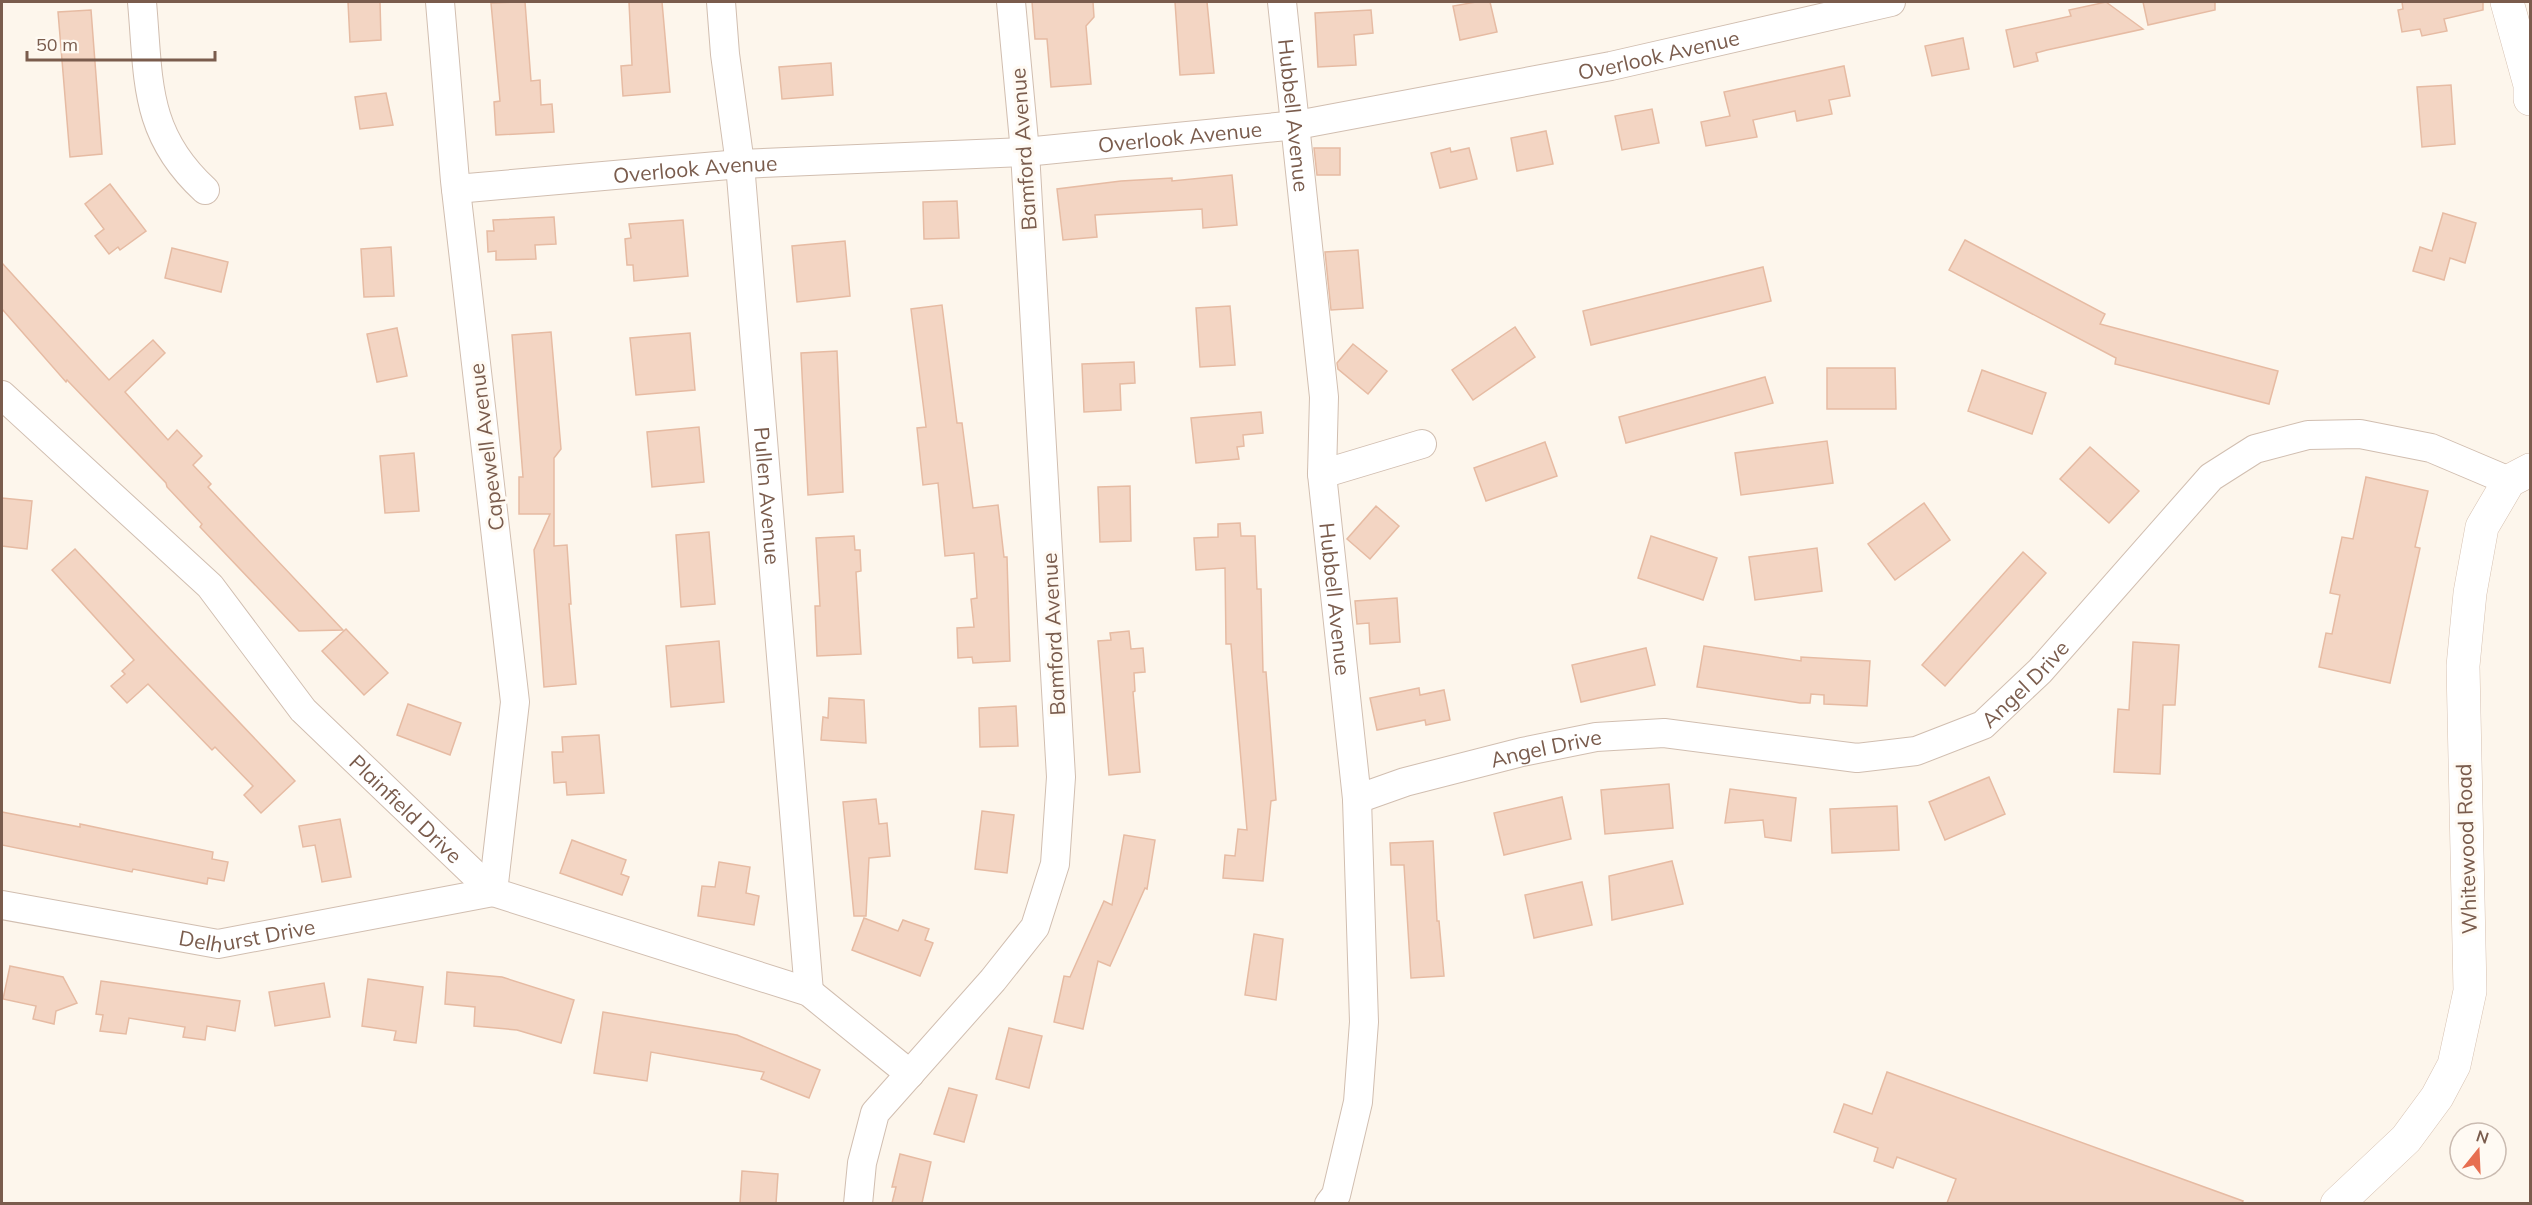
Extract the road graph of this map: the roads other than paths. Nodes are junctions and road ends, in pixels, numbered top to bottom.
1 (142, 2) edge
2 (441, 2) edge
3 (721, 2) edge
4 (1011, 2) edge
5 (1282, 2) edge
6 (1891, 2) edge
7 (2507, 2) edge
8 (2530, 90) edge
9 (1297, 125) junction
10 (1025, 152) junction
11 (740, 164) junction
12 (456, 189) junction
13 (205, 190) dead end
14 (5, 405) edge
15 (1422, 444) dead end
16 (1322, 474) junction
17 (2519, 475) edge
18 (1358, 799) junction
19 (493, 892) junction
20 (2, 905) edge
21 (809, 992) junction
22 (910, 1074) junction
23 (1332, 1199) edge
24 (858, 1203) edge
25 (2337, 1203) edge

1 - 13 street
2 - 12 street, Capewell Avenue
3 - 11 street, Pullen Avenue
4 - 10 street, Bamford Avenue
5 - 9 street, Hubbell Avenue
6 - 9 street, Overlook Avenue
7 - 8 street
9 - 10 street, Overlook Avenue
9 - 16 street, Hubbell Avenue
10 - 11 street, Overlook Avenue
10 - 22 street, Bamford Avenue
11 - 12 street, Overlook Avenue
11 - 21 street, Pullen Avenue
12 - 19 street, Capewell Avenue
14 - 19 street, Plainfield Drive
15 - 16 street
16 - 18 street, Hubbell Avenue
17 - 18 street, Angel Drive
17 - 25 street, Whitewood Road
18 - 23 street, Hubbell Avenue
19 - 20 street, Delhurst Drive
19 - 21 street, Plainfield Drive
21 - 22 street, Plainfield Drive
22 - 24 street, Bamford Avenue

